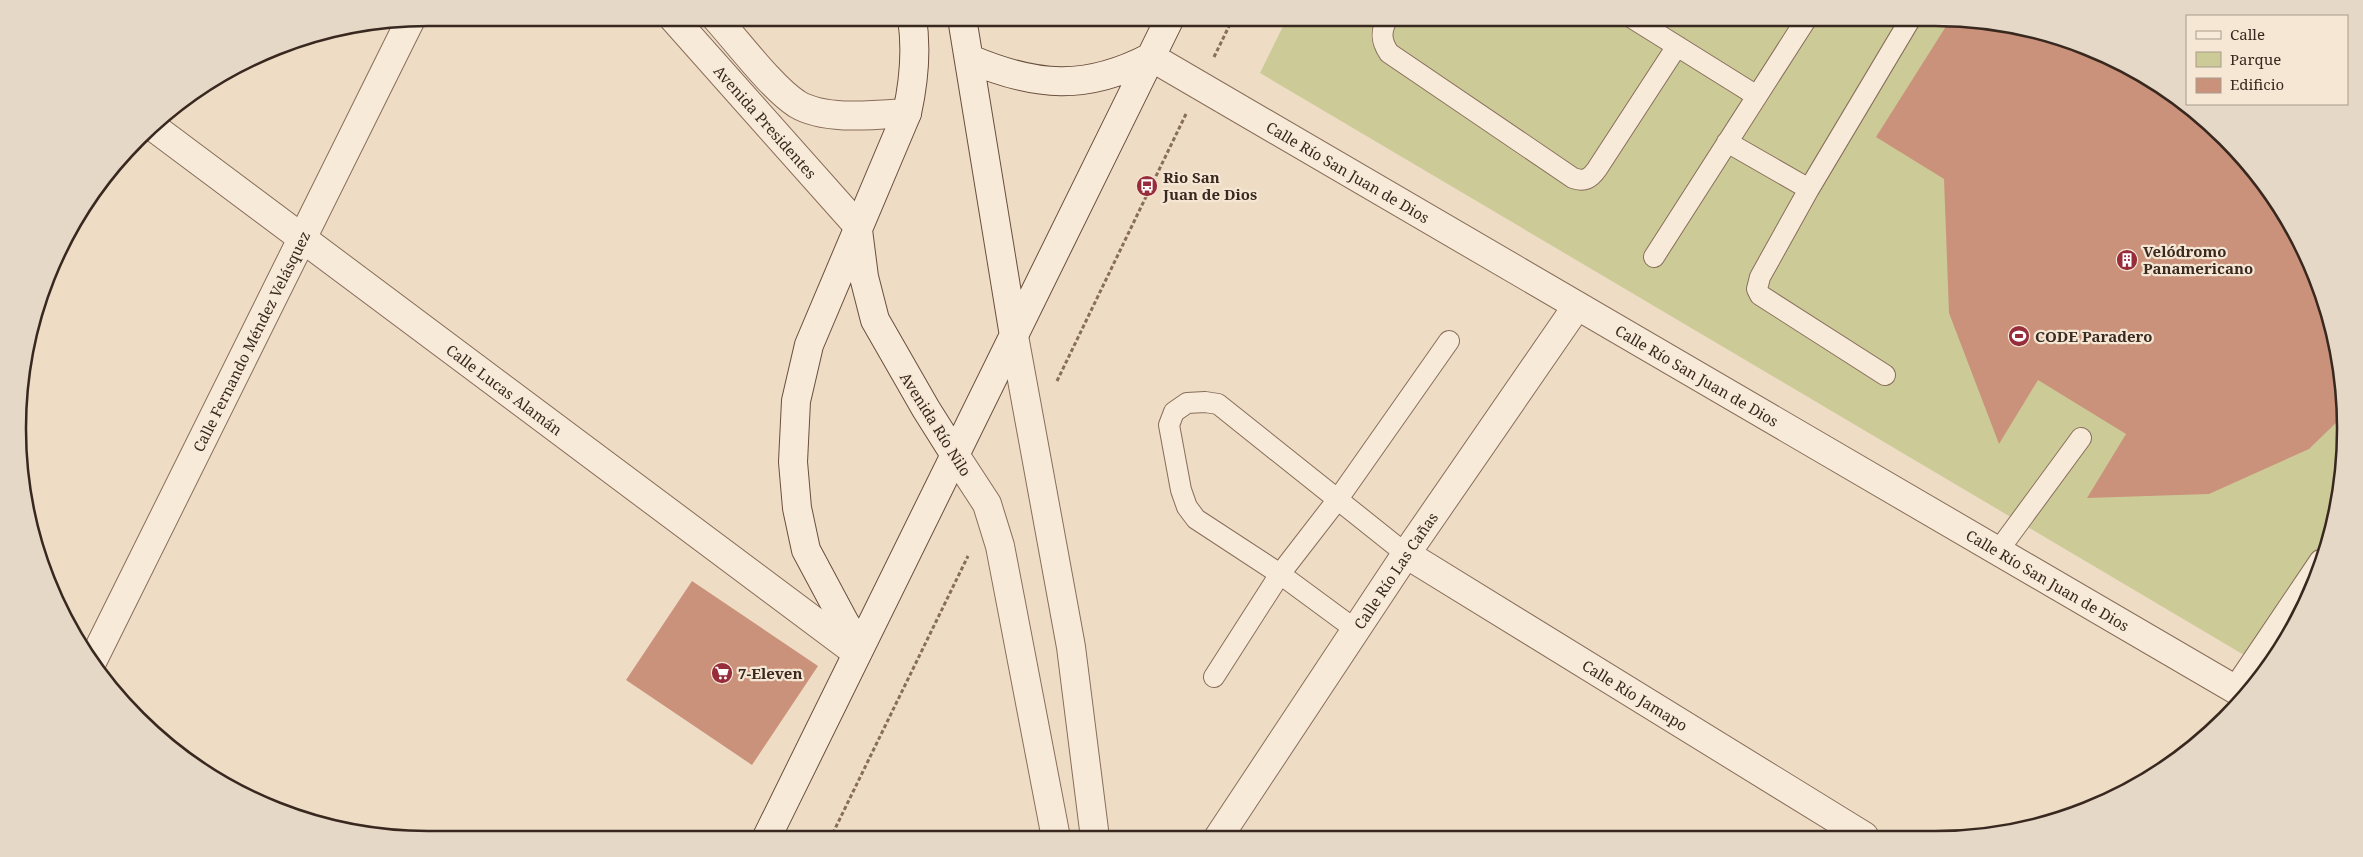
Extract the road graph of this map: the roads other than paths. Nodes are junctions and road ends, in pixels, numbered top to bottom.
1 (679, 26) edge
2 (723, 26) edge
3 (913, 26) edge
4 (964, 26) edge
5 (1166, 26) edge
6 (1385, 26) edge
7 (1645, 26) edge
8 (1802, 26) edge
9 (1906, 26) edge
10 (407, 27) edge
11 (1677, 46) junction
12 (1151, 57) junction
13 (970, 59) junction
14 (1757, 96) junction
15 (907, 113) junction
16 (158, 131) edge
17 (1727, 142) junction
18 (1809, 189) junction
19 (858, 226) junction
20 (302, 238) junction
21 (1654, 257) dead end
22 (1577, 306) junction
23 (1014, 336) junction
24 (1449, 341) dead end
25 (1885, 376) dead end
26 (2081, 438) dead end
27 (955, 455) junction
28 (1338, 499) junction
29 (1998, 551) junction
30 (1406, 554) junction
31 (1280, 574) junction
32 (2305, 584) edge
33 (1356, 630) junction
34 (859, 650) junction
35 (96, 654) edge
36 (1214, 677) dead end
37 (2238, 692) edge
38 (770, 831) edge
39 (1055, 831) edge
40 (1094, 831) edge
41 (1223, 831) edge
42 (1856, 831) edge

1 - 19 street, Avenida Presidentes
2 - 15 street
3 - 15 street
4 - 13 street
5 - 12 street
6 - 11 lane
7 - 11 lane
8 - 14 lane
9 - 18 lane
10 - 20 street, Calle Fernando Méndez Velásquez
11 - 14 lane
12 - 13 street
12 - 22 street, Calle Río San Juan de Dios
12 - 23 street
13 - 23 street
14 - 17 lane
15 - 19 street
16 - 20 street, Calle Lucas Alamán
17 - 18 lane
17 - 21 lane
18 - 25 lane
19 - 27 street, Avenida Río Nilo
19 - 34 street
20 - 34 street, Calle Lucas Alamán
20 - 35 street, Calle Fernando Méndez Velásquez
22 - 29 street, Calle Río San Juan de Dios
22 - 30 street, Calle Río Las Cañas
23 - 27 street
23 - 40 street
24 - 28 lane
26 - 29 lane
27 - 34 street
27 - 39 street, Avenida Río Nilo
28 - 30 lane
28 - 31 lane
28 - 31 lane
29 - 37 street, Calle Río San Juan de Dios
30 - 33 street, Calle Río Las Cañas
30 - 42 street, Calle Río Jamapo
31 - 33 lane
31 - 36 lane
32 - 37 lane
33 - 41 street, Calle Río Las Cañas
34 - 38 street

